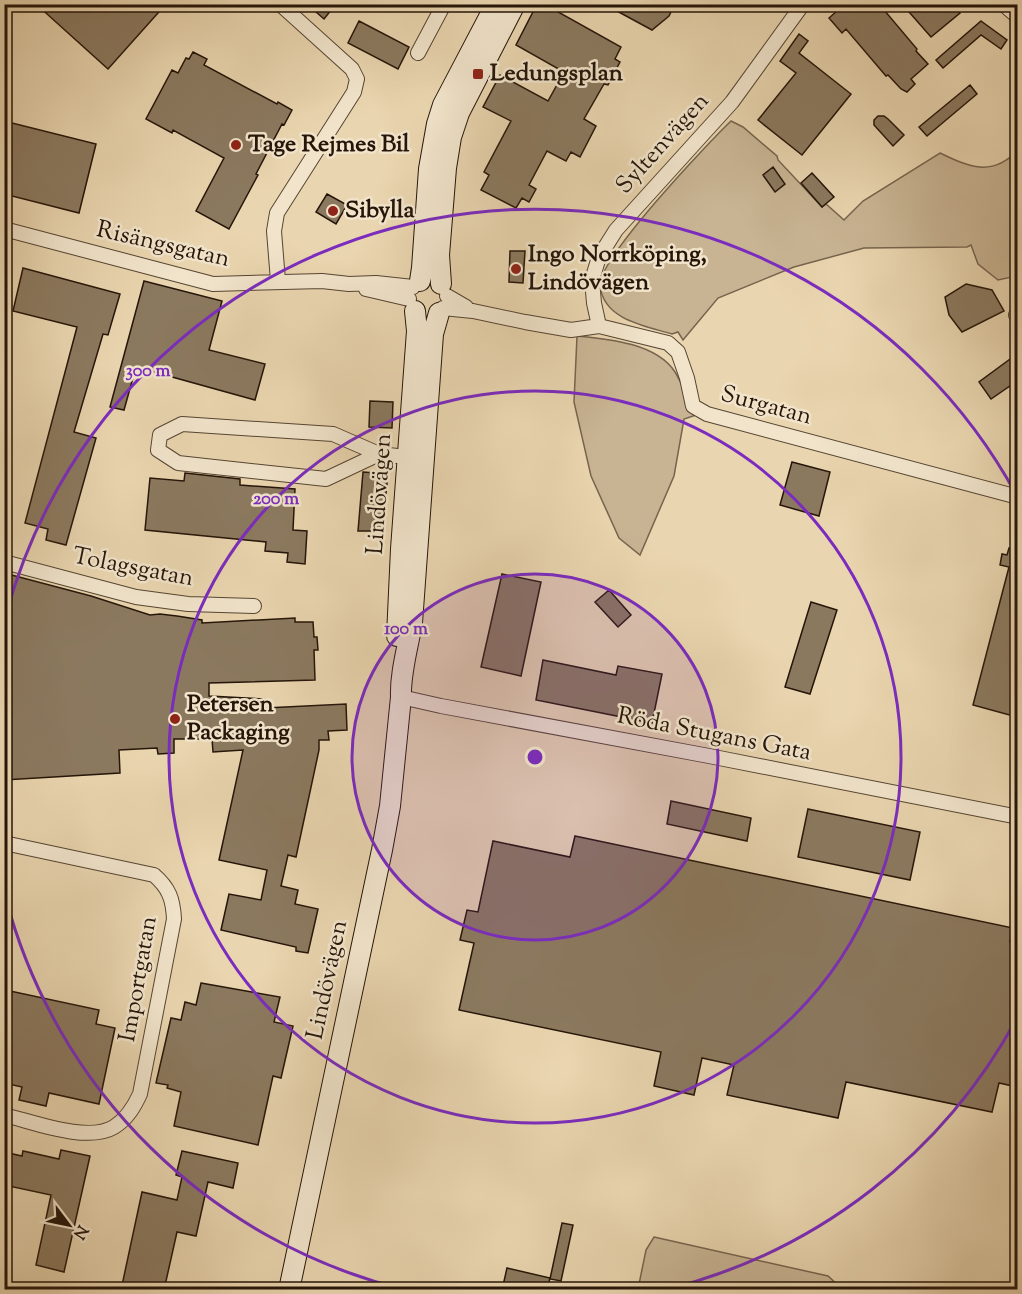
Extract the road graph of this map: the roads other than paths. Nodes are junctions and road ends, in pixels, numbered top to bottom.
1 (280, 4) edge
2 (444, 4) edge
3 (496, 4) edge
4 (514, 4) edge
5 (803, 4) edge
6 (1003, 4) edge
7 (1017, 17) edge
8 (418, 53) dead end
9 (4, 229) edge
10 (278, 281) junction
11 (414, 295) junction
12 (442, 300) junction
13 (599, 326) junction
14 (379, 454) junction
15 (416, 458) junction
16 (1017, 497) edge
17 (4, 562) edge
18 (254, 606) dead end
19 (401, 688) junction
20 (1017, 817) edge
21 (4, 843) edge
22 (4, 1115) edge
23 (289, 1290) edge

1 - 10 street
2 - 8 street
3 - 11 main road, Lindövägen
4 - 12 main road, Lindövägen
5 - 13 street, Syltenvägen
6 - 7 street
9 - 10 street, Risängsgatan
10 - 11 street, Risängsgatan
11 - 12 main road
11 - 12 main road
11 - 15 main road, Lindövägen
12 - 13 street, Surgatan
12 - 15 main road, Lindövägen
13 - 16 street, Surgatan
14 - 14 street
14 - 15 street
15 - 19 main road, Lindövägen
17 - 18 street, Tolagsgatan
19 - 20 street, Röda Stugans Gata
19 - 23 main road, Lindövägen
21 - 22 street, Importgatan

